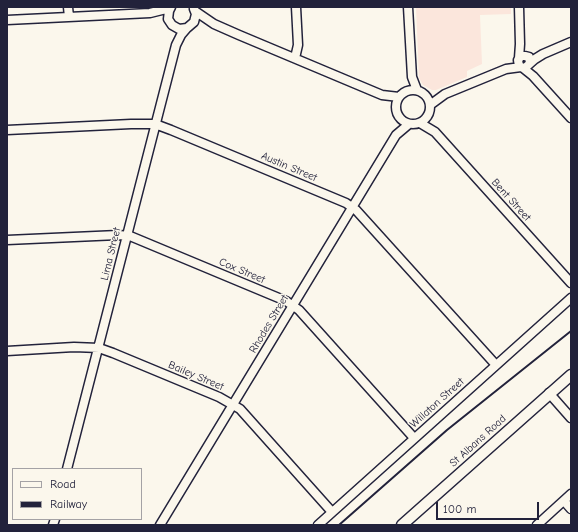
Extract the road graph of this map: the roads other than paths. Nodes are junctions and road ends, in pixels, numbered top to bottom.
1 (68, 7) edge
2 (170, 7) edge
3 (296, 7) edge
4 (408, 7) edge
5 (519, 7) edge
6 (194, 9) edge
7 (150, 13) junction
8 (69, 17) junction
9 (7, 20) edge
10 (170, 22) junction
11 (214, 24) junction
12 (189, 27) junction
13 (571, 42) edge
14 (176, 45) junction
15 (295, 58) junction
16 (524, 62) junction
17 (412, 76) junction
18 (417, 90) junction
19 (407, 91) junction
20 (445, 94) junction
21 (382, 95) junction
22 (399, 97) junction
23 (427, 97) junction
24 (430, 105) junction
25 (396, 107) junction
26 (428, 117) junction
27 (400, 118) junction
28 (571, 118) edge
29 (420, 123) junction
30 (155, 124) junction
31 (409, 124) junction
32 (7, 130) edge
33 (435, 132) junction
34 (396, 135) junction
35 (352, 207) junction
36 (126, 236) junction
37 (7, 240) edge
38 (571, 284) edge
39 (571, 298) edge
40 (294, 306) junction
41 (99, 348) junction
42 (7, 351) edge
43 (496, 365) junction
44 (571, 375) edge
45 (549, 393) junction
46 (232, 404) junction
47 (571, 418) edge
48 (414, 438) junction
49 (67, 468) edge
50 (571, 494) edge
51 (564, 501) junction
52 (571, 508) edge
53 (332, 512) junction
54 (160, 525) edge
55 (318, 525) edge
56 (402, 525) edge
57 (537, 525) edge

1 - 8 street
2 - 7 street
2 - 10 street
3 - 15 street
4 - 17 street
5 - 16 street
6 - 11 street
6 - 12 street
7 - 8 street
7 - 10 street
8 - 9 street
10 - 12 street
10 - 14 street, Lima Street
11 - 12 street
11 - 15 street
12 - 14 street, Lima Street
13 - 16 street
14 - 30 street, Lima Street
15 - 21 street
16 - 20 street
16 - 28 street
17 - 18 street
17 - 19 street
18 - 19 street
18 - 23 street
19 - 22 street
20 - 23 street
20 - 24 street
21 - 22 street
21 - 25 street
22 - 25 street
23 - 24 street
24 - 26 street
25 - 27 street
26 - 29 street
26 - 33 street, Bent Street
27 - 31 street
27 - 34 street, Rhodes Street
29 - 31 street
29 - 33 street, Bent Street
30 - 32 street, Austin Street
30 - 35 street, Austin Street
30 - 36 street, Lima Street
31 - 34 street, Rhodes Street
33 - 38 street, Bent Street
34 - 35 street, Rhodes Street
35 - 40 street, Rhodes Street
35 - 43 street, Austin Street
36 - 37 street, Cox Street
36 - 40 street, Cox Street
36 - 41 street, Lima Street
39 - 43 street, Willaton Street
40 - 46 street, Rhodes Street
40 - 48 street, Cox Street
41 - 42 street, Bailey Street
41 - 46 street, Bailey Street
41 - 49 street, Lima Street
43 - 48 street, Willaton Street
44 - 45 main road, St Albans Road
45 - 47 street
45 - 56 main road, St Albans Road
46 - 53 street, Bailey Street
46 - 54 street, Rhodes Street
48 - 53 street, Willaton Street
50 - 51 street
51 - 52 street
51 - 57 street
53 - 55 street, Willaton Street

